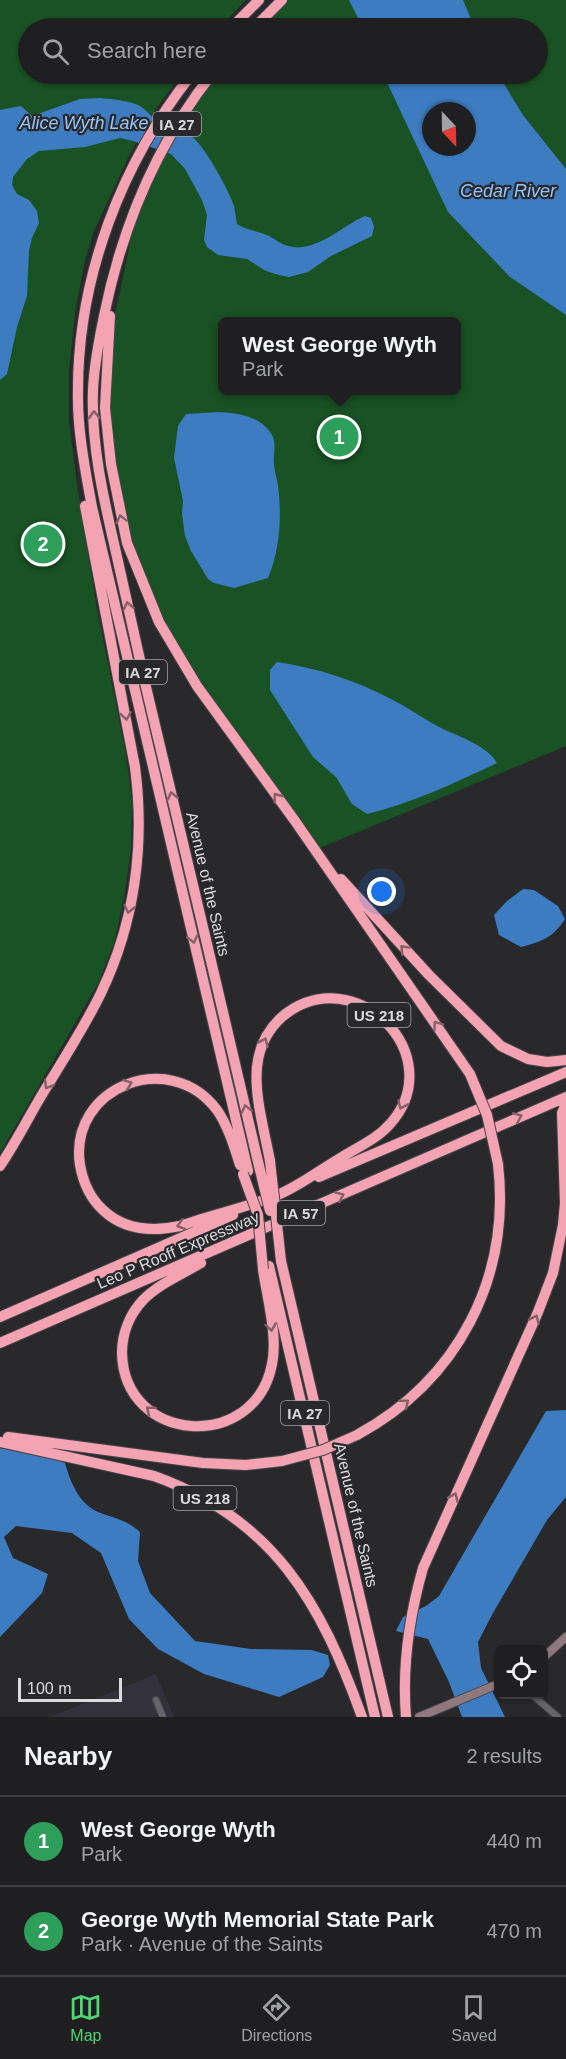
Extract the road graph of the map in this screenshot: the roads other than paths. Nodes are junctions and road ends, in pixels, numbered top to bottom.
1 (259, 0) edge
2 (282, 0) edge
3 (241, 18) edge
4 (264, 18) edge
5 (184, 84) edge
6 (205, 84) edge
7 (112, 274) junction
8 (78, 389) junction
9 (295, 821) junction
10 (566, 1060) edge
11 (566, 1072) edge
12 (566, 1097) edge
13 (566, 1104) edge
14 (264, 1163) junction
15 (0, 1166) edge
16 (246, 1172) junction
17 (277, 1196) junction
18 (243, 1239) junction
19 (266, 1268) junction
20 (0, 1317) edge
21 (0, 1342) edge
22 (0, 1436) edge
23 (0, 1442) edge
24 (566, 1637) edge
25 (548, 1653) edge
26 (494, 1686) edge
27 (536, 1699) edge
28 (156, 1700) dead end
29 (163, 1717) edge
30 (362, 1717) edge
31 (375, 1717) edge
32 (388, 1717) edge
33 (406, 1717) edge
34 (419, 1717) edge
35 (558, 1717) edge

1 - 3 highway
2 - 4 highway
5 - 8 highway, Avenue of the Saints / IA 27
6 - 7 highway, Avenue of the Saints / IA 27
9 -> 7 highway
14 -> 7 highway, Avenue of the Saints / IA 27
8 -> 15 highway
8 -> 16 highway, Avenue of the Saints / IA 27
10 -> 9 highway
22 -> 9 highway, bridge
11 - 17 highway, Leo P Rooff Expressway / IA 57
18 -> 12 highway, Leo P Rooff Expressway / IA 57
33 -> 13 highway
14 -> 17 highway, US 218
14 - 32 highway, Avenue of the Saints / IA 27, bridge
17 -> 16 highway
16 - 19 highway, Avenue of the Saints / IA 27, bridge
17 - 20 highway, Leo P Rooff Expressway / US 218
19 -> 18 highway
18 - 21 highway, Leo P Rooff Expressway / IA 57
19 - 31 highway, Avenue of the Saints / IA 27
23 - 30 highway, US 218
24 - 25 main road
26 - 34 main road
27 - 35 street
28 - 29 street

